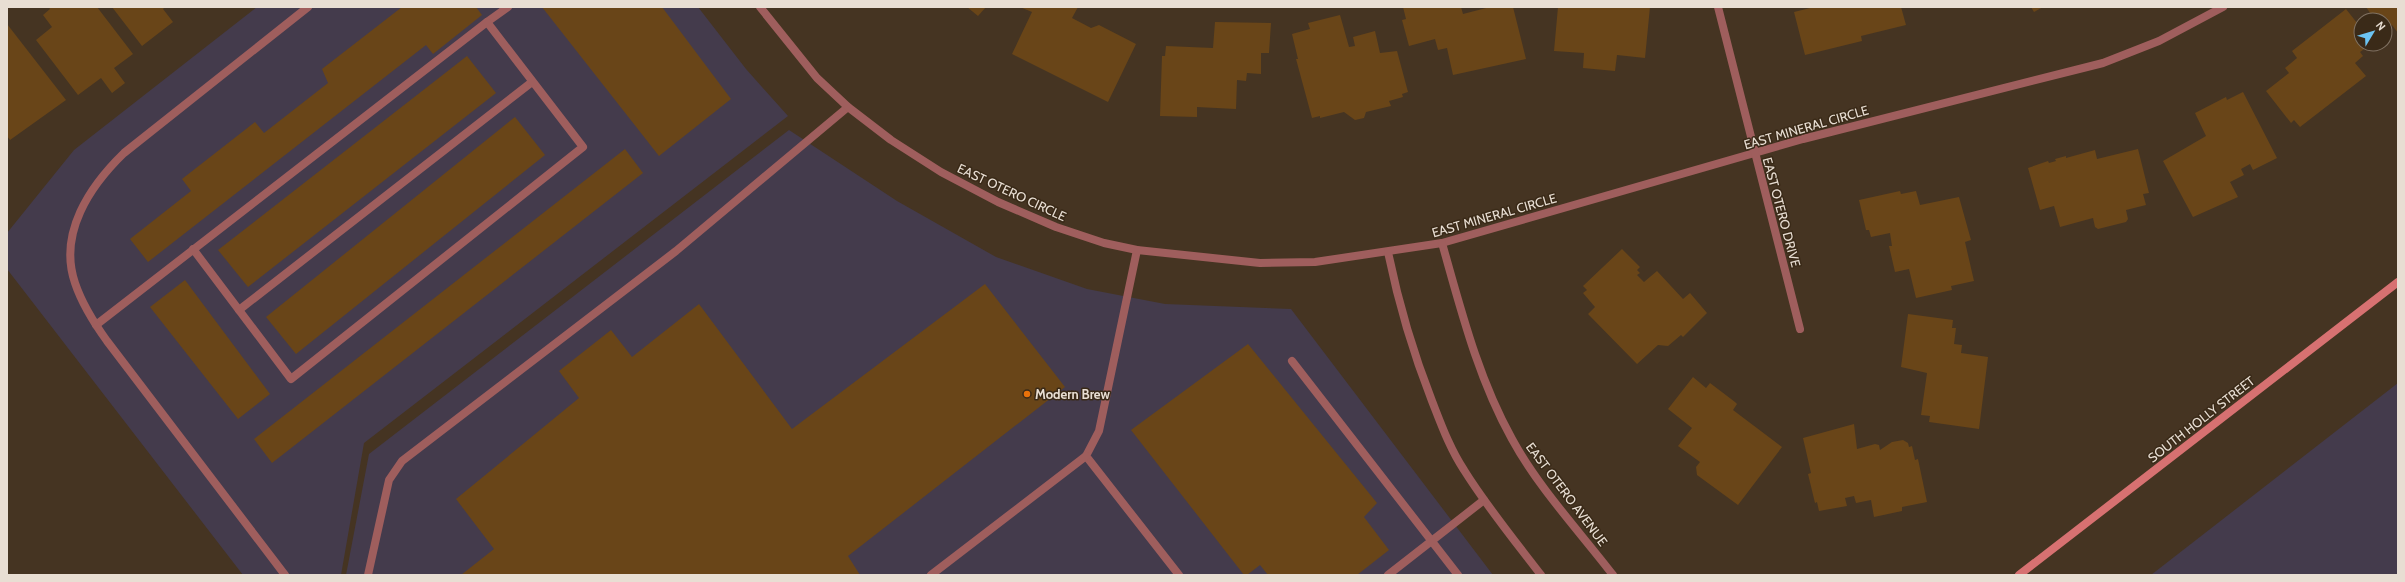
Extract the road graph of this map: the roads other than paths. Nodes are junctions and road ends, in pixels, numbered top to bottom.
1 (308, 7) edge
2 (508, 7) edge
3 (760, 7) edge
4 (1718, 7) edge
5 (2223, 7) edge
6 (2212, 10) edge
7 (487, 22) junction
8 (532, 82) junction
9 (848, 107) junction
10 (1755, 154) junction
11 (1442, 243) junction
12 (193, 249) junction
13 (1137, 250) junction
14 (1388, 252) junction
15 (2398, 282) edge
16 (239, 310) junction
17 (96, 324) junction
18 (1800, 329) dead end
19 (1292, 361) dead end
20 (1086, 456) junction
21 (1484, 500) junction
22 (1432, 541) junction
23 (285, 575) edge
24 (368, 575) edge
25 (931, 575) edge
26 (1179, 575) edge
27 (1388, 575) edge
28 (1458, 575) edge
29 (1541, 575) edge
30 (1613, 575) edge
31 (2018, 575) edge

1 - 17 street
2 - 7 street
3 - 9 street, EAST OTERO CIRCLE
4 - 10 street, EAST OTERO DRIVE
5 - 6 street, EAST MINERAL CIRCLE
6 - 10 street, EAST MINERAL CIRCLE
7 - 8 street
7 - 12 street
8 - 16 street
8 - 16 street
9 - 13 street, EAST OTERO CIRCLE
9 - 24 street
10 - 11 street, EAST MINERAL CIRCLE
10 - 18 street, EAST OTERO DRIVE
11 - 14 street, EAST MINERAL CIRCLE
11 - 30 street, EAST OTERO AVENUE
12 - 16 street
12 - 17 street
13 - 14 street, EAST OTERO CIRCLE
13 - 20 street
14 - 21 street
15 - 31 main road, SOUTH HOLLY STREET
17 - 23 street
19 - 22 street
20 - 25 street
20 - 26 street
21 - 22 street
21 - 29 street
22 - 27 street
22 - 28 street

